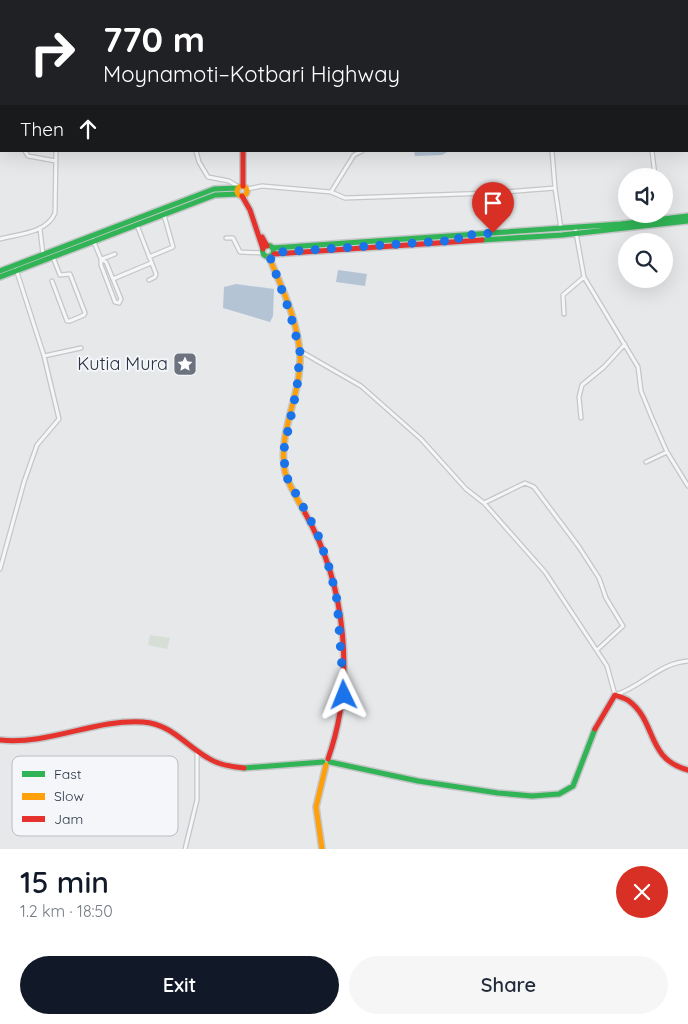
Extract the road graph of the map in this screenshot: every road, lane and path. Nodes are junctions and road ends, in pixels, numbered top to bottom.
1 (26, 152) edge
2 (56, 152) edge
3 (196, 152) edge
4 (243, 152) edge
5 (552, 152) edge
6 (652, 152) edge
7 (353, 153) edge
8 (56, 161) junction
9 (654, 168) edge
10 (555, 188) junction
11 (242, 191) junction
12 (331, 192) junction
13 (164, 215) junction
14 (688, 216) edge
15 (673, 217) edge
16 (688, 221) edge
17 (621, 223) edge
18 (137, 225) junction
19 (561, 228) junction
20 (40, 229) junction
21 (575, 230) junction
22 (92, 238) junction
23 (226, 238) dead end
24 (458, 238) junction
25 (0, 239) edge
26 (268, 251) junction
27 (115, 254) dead end
28 (43, 255) junction
29 (53, 257) junction
30 (150, 258) junction
31 (101, 259) junction
32 (152, 263) junction
33 (16, 268) junction
34 (0, 271) edge
35 (0, 277) edge
36 (584, 278) junction
37 (113, 279) junction
38 (149, 280) dead end
39 (52, 282) dead end
40 (564, 314) dead end
41 (625, 344) junction
42 (81, 348) dead end
43 (300, 351) junction
44 (44, 356) junction
45 (581, 418) dead end
46 (668, 452) junction
47 (646, 462) dead end
48 (688, 486) edge
49 (484, 503) junction
50 (0, 569) edge
51 (597, 650) junction
52 (688, 661) edge
53 (615, 695) junction
54 (0, 740) edge
55 (197, 751) junction
56 (327, 762) junction
57 (688, 770) edge
58 (185, 849) edge
59 (322, 849) edge

1 - 8 street
2 - 8 street
3 - 11 street
4 - 11 main road
5 - 10 street
6 - 9 street
7 - 12 street
8 - 20 street
10 - 12 street
10 - 19 street
11 - 12 street
11 - 13 main road
11 - 22 main road
11 - 26 main road
13 - 18 main road
13 - 30 street
14 - 15 main road
16 - 21 main road
17 - 21 main road
18 - 22 main road
18 - 30 street
19 - 21 main road
19 - 24 main road
20 - 25 street
20 - 28 street
21 - 24 main road
21 - 36 street
22 - 28 main road
22 - 29 main road
22 - 31 street
23 - 26 street
24 - 26 main road
26 - 43 main road
27 - 31 street
28 - 33 main road
29 - 33 main road
29 - 39 street
30 - 32 street
31 - 37 street
31 - 37 street
32 - 37 street
32 - 38 street
33 - 34 main road
33 - 35 main road
33 - 44 street
36 - 40 street
36 - 41 street
41 - 45 street
41 - 46 street
42 - 44 street
43 - 49 street
43 - 56 main road
44 - 50 street
46 - 47 street
46 - 48 street
49 - 51 street
49 - 51 street
51 - 53 street
52 - 53 street
53 - 56 main road
53 - 57 main road
54 - 55 main road
55 - 56 main road
55 - 58 street
56 - 59 main road

